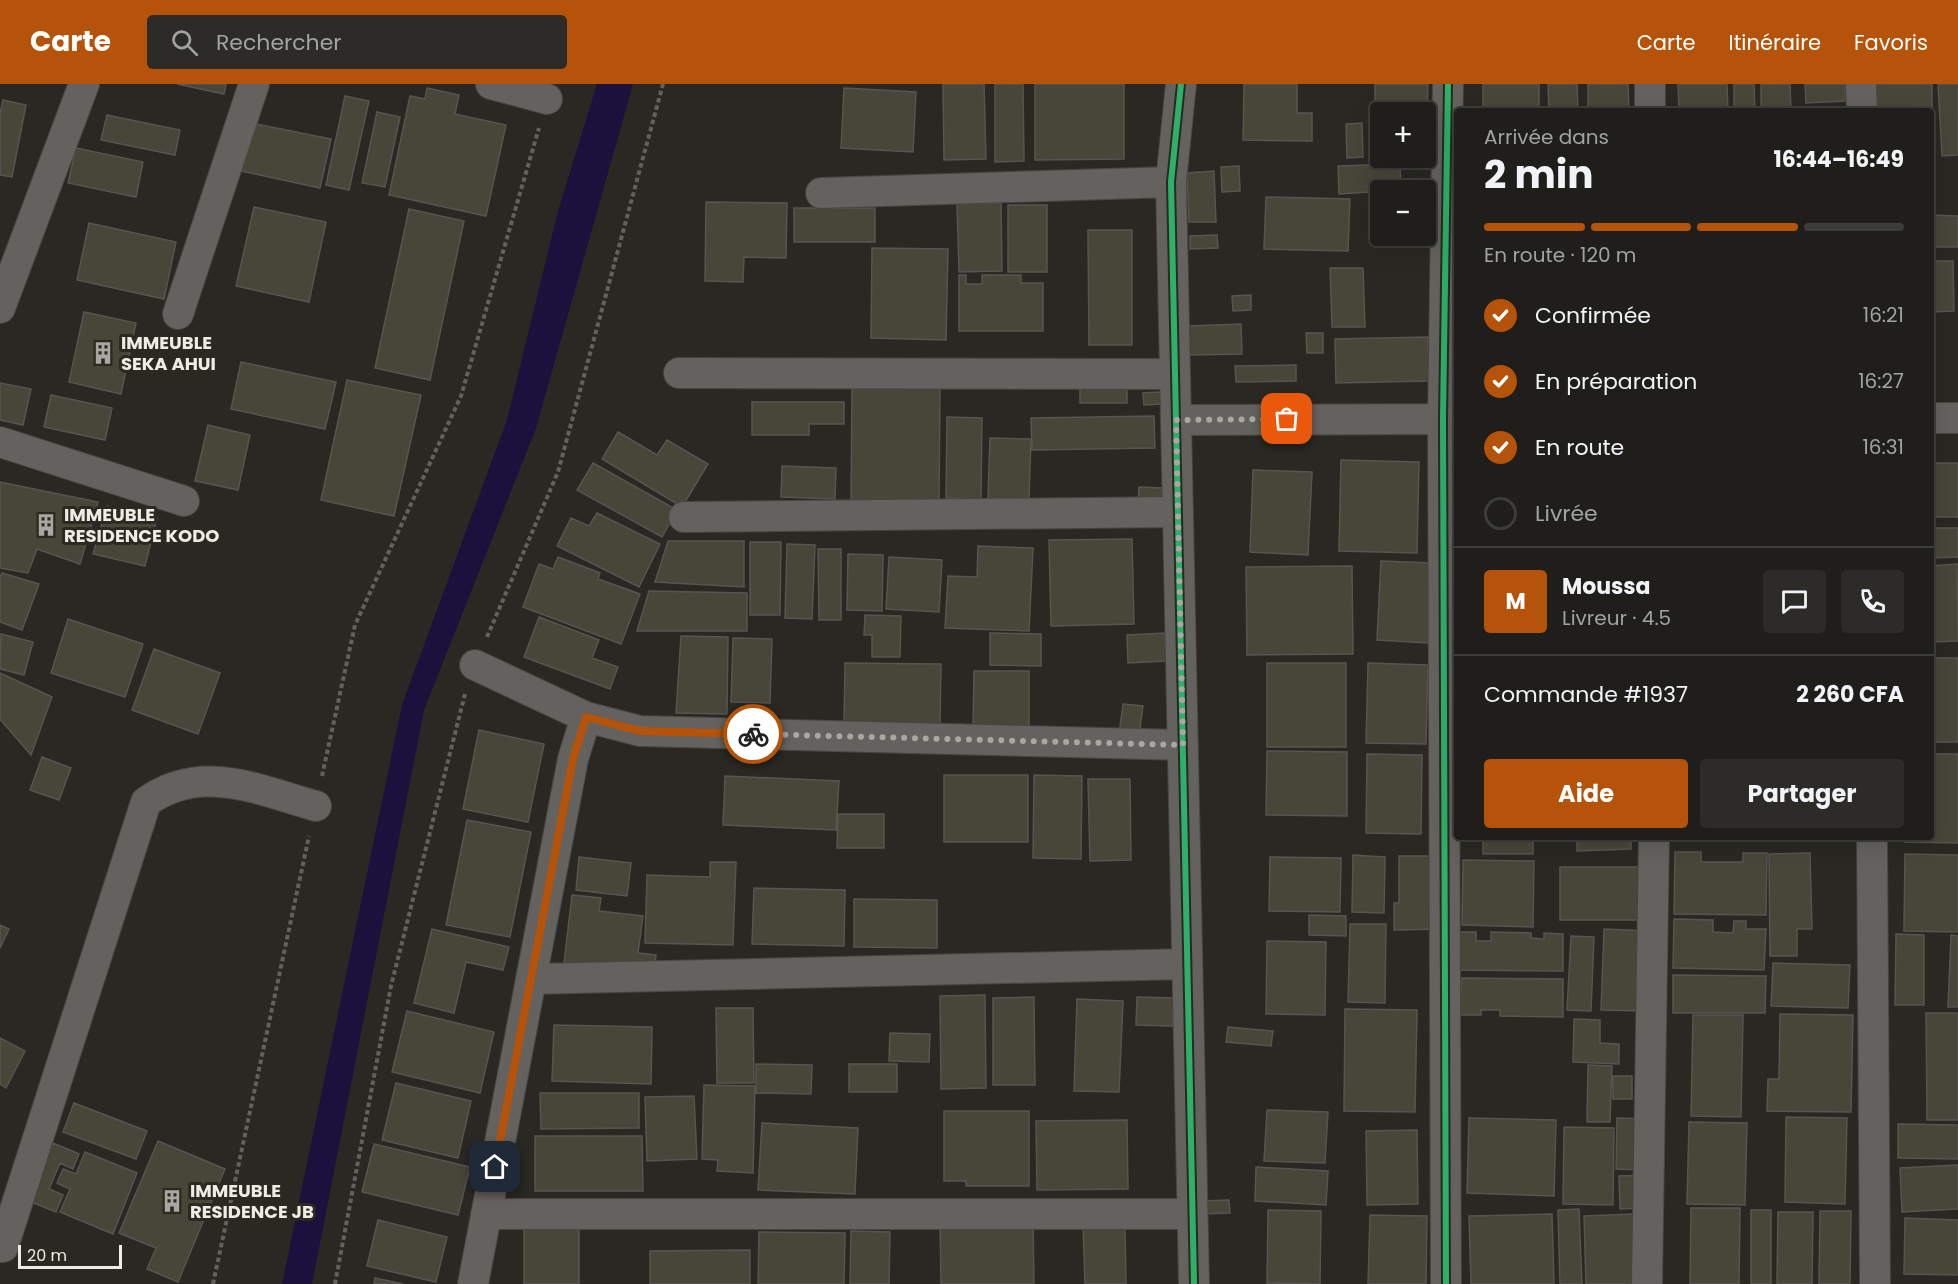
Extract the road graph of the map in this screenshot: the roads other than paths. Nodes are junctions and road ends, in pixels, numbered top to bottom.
1 (84, 84) edge
2 (254, 84) edge
3 (491, 84) edge
4 (1181, 84) edge
5 (1448, 84) edge
6 (1650, 84) edge
7 (1861, 84) edge
8 (547, 99) road end
9 (1650, 108) edge
10 (1862, 108) edge
11 (1171, 182) junction
12 (821, 193) dead end
13 (0, 308) edge
14 (178, 314) dead end
15 (679, 373) dead end
16 (1175, 374) junction
17 (1934, 418) edge
18 (1958, 418) edge
19 (1450, 419) edge
20 (1176, 420) junction
21 (0, 442) edge
22 (184, 501) dead end
23 (1178, 512) junction
24 (684, 517) dead end
25 (475, 664) dead end
26 (586, 717) junction
27 (1183, 745) junction
28 (316, 806) road end
29 (1653, 840) edge
30 (1872, 840) edge
31 (1187, 964) junction
32 (531, 979) junction
33 (486, 1214) junction
34 (1192, 1214) junction
35 (1, 1251) edge
36 (473, 1284) edge
37 (1194, 1284) edge
38 (1446, 1284) edge
39 (1647, 1284) edge
40 (1875, 1284) edge

1 - 13 street
2 - 14 street
3 - 8 street
4 - 11 street
5 - 19 street
6 - 9 street
7 - 10 street
11 - 12 street
11 - 16 street
15 - 16 street
16 - 20 street
17 - 18 street
19 - 20 street
19 - 38 street
20 - 23 street
21 - 22 street
23 - 24 street
23 - 27 street
25 - 26 street
26 - 27 street
26 - 32 street
27 - 31 street
28 - 35 street
29 - 39 street
30 - 40 street
31 - 32 street
31 - 34 street
32 - 33 street
33 - 34 street
33 - 36 street
34 - 37 street

